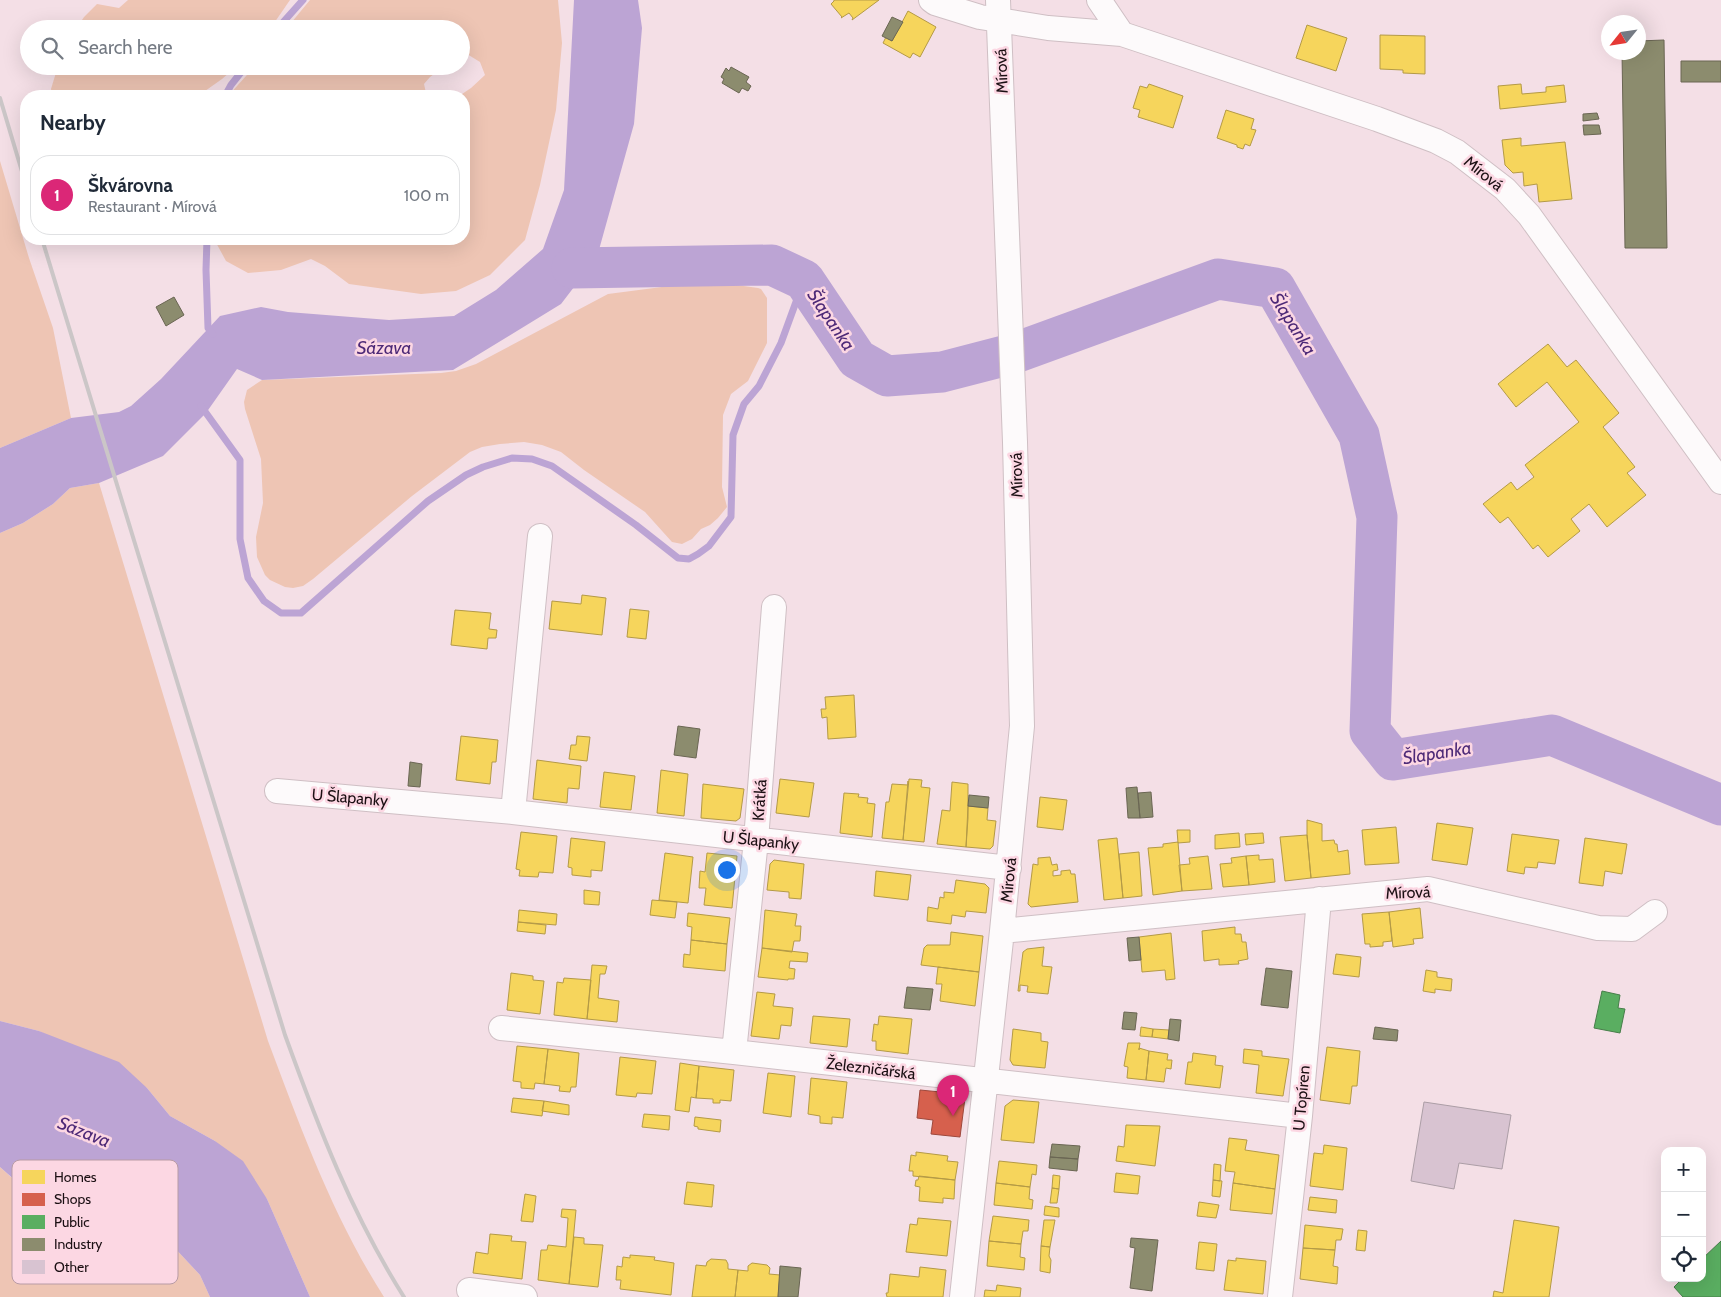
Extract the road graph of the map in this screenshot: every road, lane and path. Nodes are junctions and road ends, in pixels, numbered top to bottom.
1 (931, 0) edge
2 (1099, 0) edge
3 (998, 10) edge
4 (1122, 34) junction
5 (1721, 482) edge
6 (540, 536) dead end
7 (774, 607) dead end
8 (277, 791) dead end
9 (513, 812) junction
10 (756, 840) junction
11 (1009, 868) junction
12 (1319, 899) junction
13 (1655, 912) dead end
14 (1002, 931) junction
15 (501, 1028) dead end
16 (734, 1052) junction
17 (986, 1081) junction
18 (1300, 1116) junction
19 (469, 1290) dead end
20 (525, 1297) edge
21 (962, 1297) edge
22 (1280, 1297) edge

1 - 3 street, Mírová
2 - 4 street
3 - 4 street, Mírová
3 - 11 street, Mírová
4 - 5 street, Mírová
6 - 9 street
7 - 10 street, Krátká
8 - 9 street, U Šlapanky
9 - 10 street, U Šlapanky
10 - 11 street, U Šlapanky
10 - 16 street, Krátká
11 - 14 street, Mírová
12 - 13 street, Mírová
12 - 14 street, Mírová
12 - 18 street, U Topíren
14 - 17 street, Mírová
15 - 16 street, Železničářská
16 - 17 street, Železničářská
17 - 18 street, Železničářská
17 - 21 street, Mírová
18 - 22 street, U Topíren
19 - 20 street

